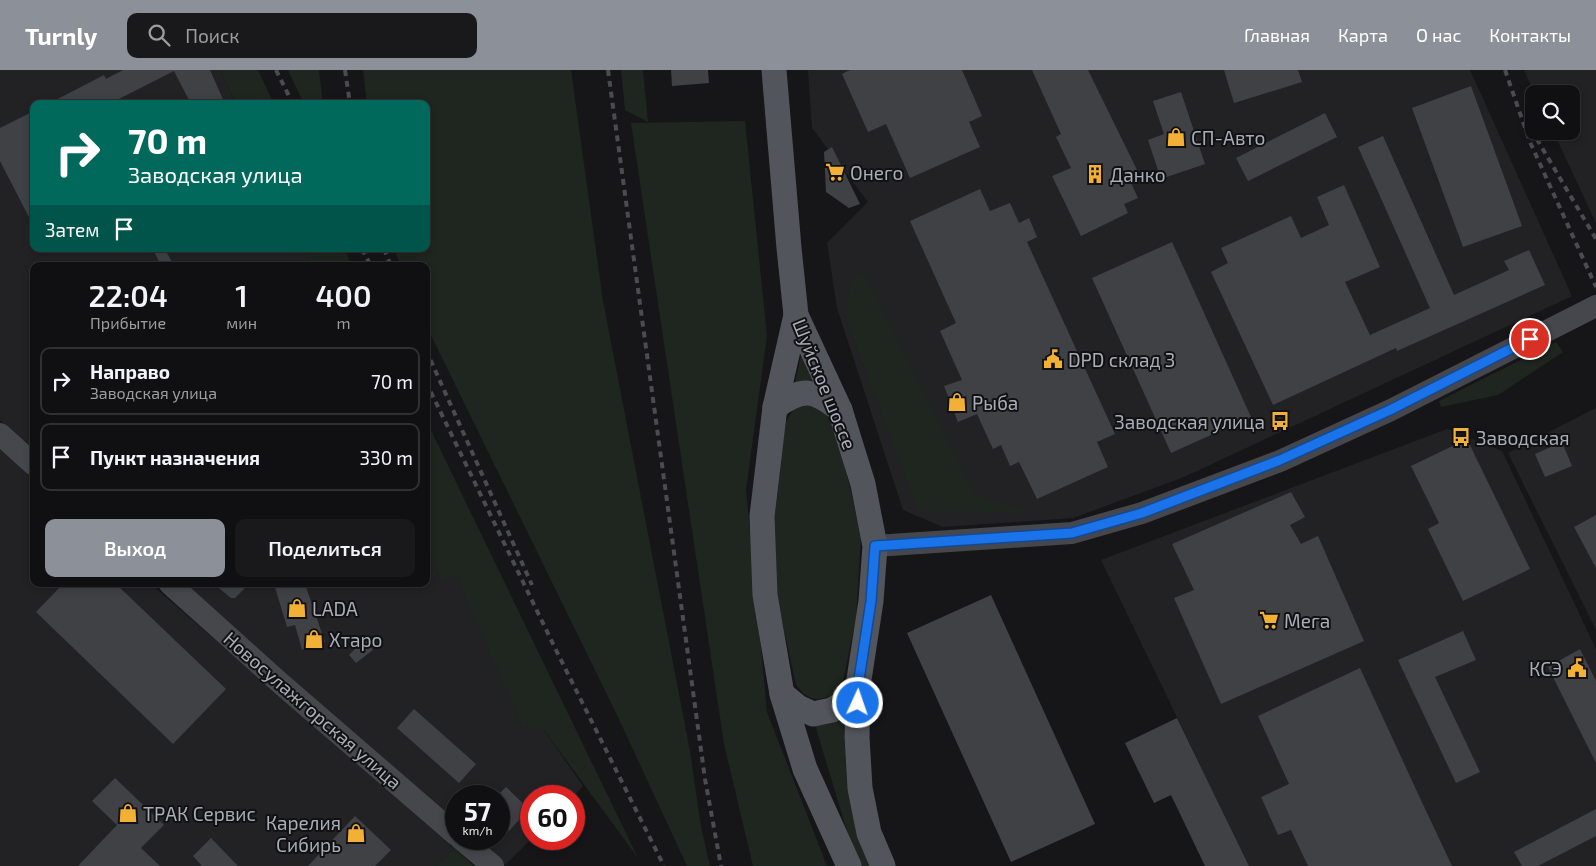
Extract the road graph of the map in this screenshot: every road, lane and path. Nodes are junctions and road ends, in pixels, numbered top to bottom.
1 (774, 70) edge
2 (1596, 306) edge
3 (796, 315) junction
4 (775, 407) junction
5 (840, 410) junction
6 (0, 434) edge
7 (30, 461) edge
8 (875, 546) junction
9 (173, 587) edge
10 (858, 686) junction
11 (782, 694) junction
12 (445, 825) edge
13 (474, 850) edge
14 (494, 866) edge
15 (849, 866) edge
16 (883, 866) edge

1 - 3 main road, Шуйское шоссе
2 - 8 main road
3 - 4 main road
3 - 5 main road, Шуйское шоссе
4 - 5 main road
4 - 11 main road
5 - 8 main road, Шуйское шоссе
6 - 7 main road
8 - 10 main road, Шуйское шоссе
9 - 12 main road, Новосулажгорская улица
10 - 11 main road
10 - 16 main road, Шуйское шоссе
11 - 15 main road
13 - 14 main road

